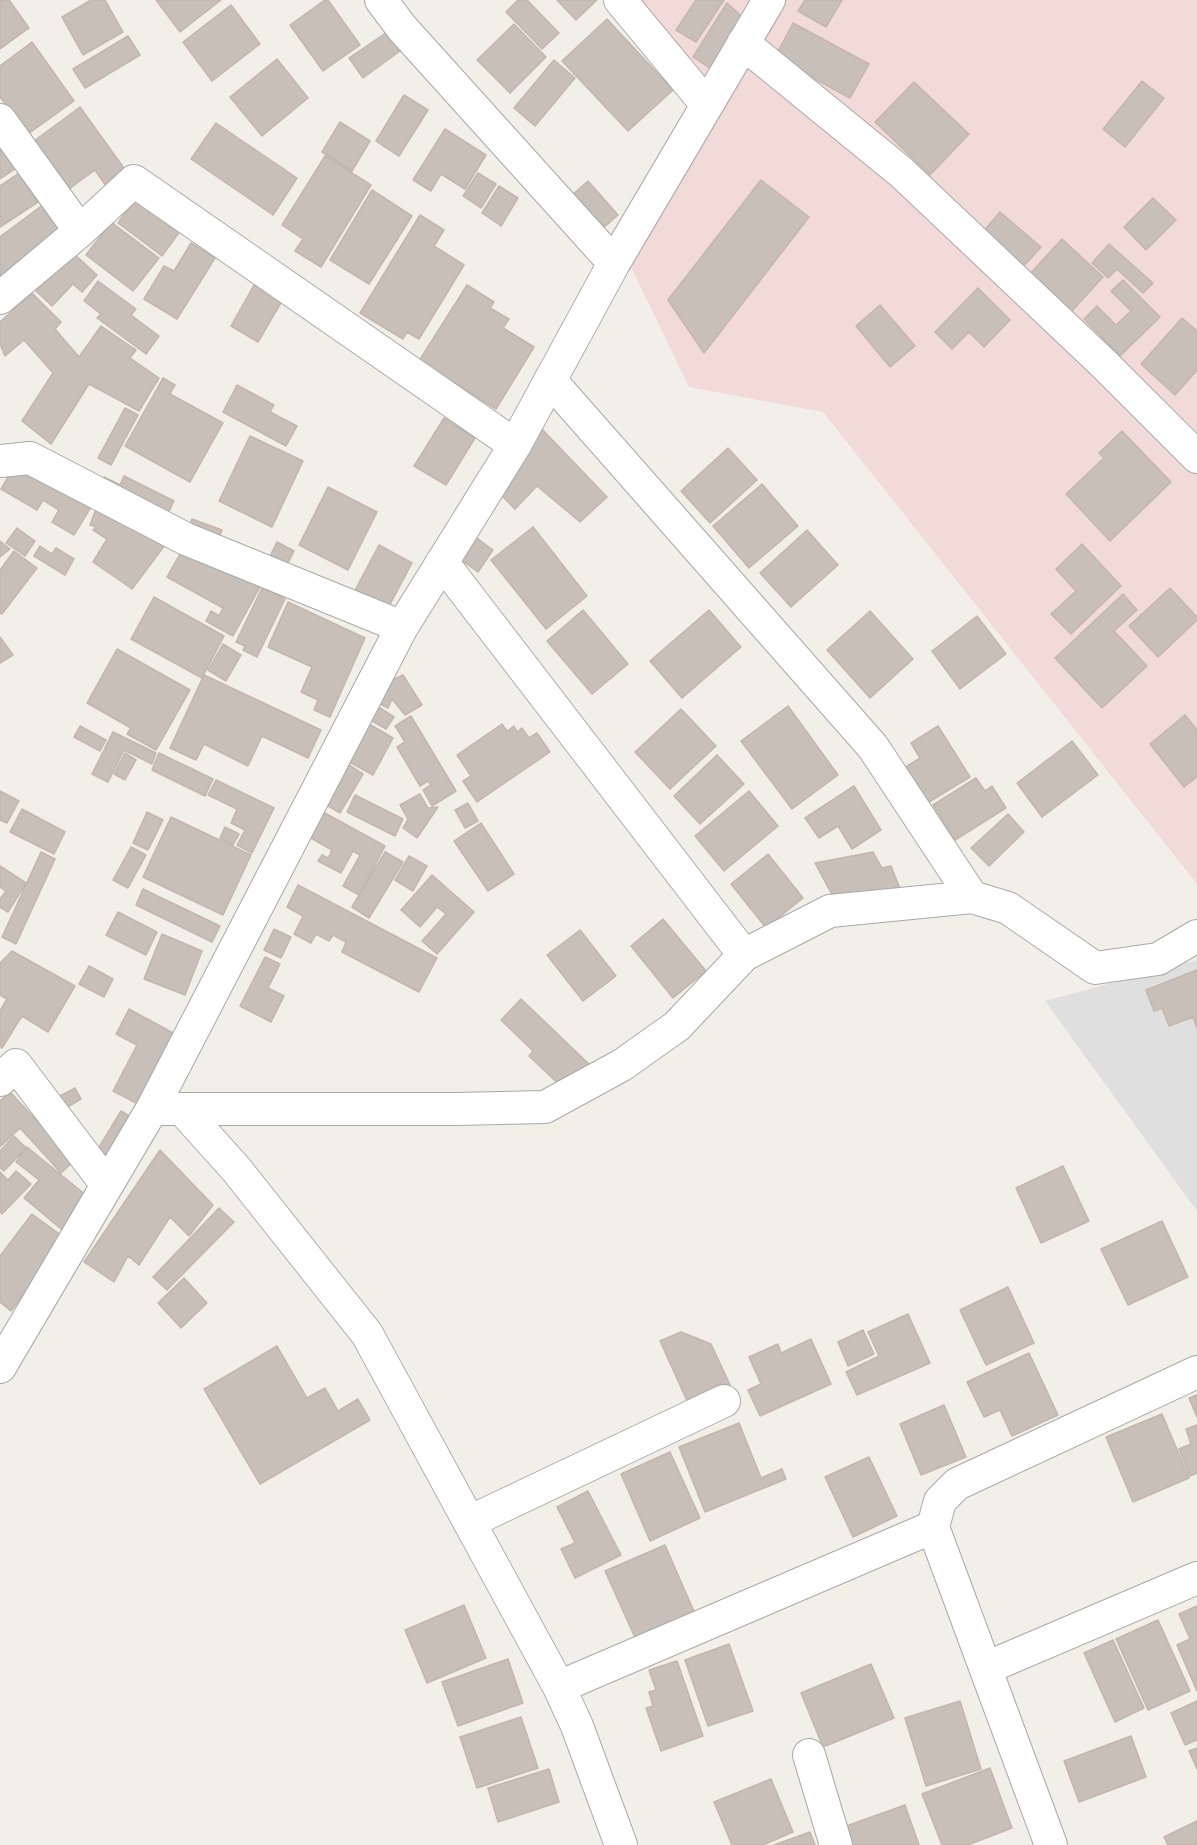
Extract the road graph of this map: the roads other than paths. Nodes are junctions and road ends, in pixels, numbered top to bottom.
1 (381, 0) edge
2 (620, 0) edge
3 (769, 0) edge
4 (743, 43) junction
5 (706, 105) junction
6 (0, 120) edge
7 (80, 231) junction
8 (614, 263) junction
9 (0, 298) edge
10 (550, 380) junction
11 (515, 445) junction
12 (1197, 457) edge
13 (0, 460) edge
14 (442, 562) junction
15 (402, 627) junction
16 (972, 897) junction
17 (1197, 936) edge
18 (744, 955) junction
19 (0, 1080) edge
20 (167, 1109) junction
21 (107, 1185) junction
22 (0, 1367) edge
23 (1197, 1372) edge
24 (724, 1401) dead end
25 (469, 1522) junction
26 (933, 1527) junction
27 (1197, 1578) edge
28 (986, 1668) junction
29 (559, 1688) junction
30 (809, 1755) dead end
31 (621, 1845) edge
32 (836, 1845) edge
33 (1051, 1845) edge

1 - 8 street
2 - 5 street
3 - 4 street
4 - 5 street
4 - 12 street
5 - 8 street
6 - 7 street
7 - 9 street
7 - 11 street
8 - 10 street
10 - 11 street
10 - 16 street
11 - 14 street
13 - 15 street
14 - 15 street
14 - 18 street
15 - 20 street
16 - 17 street
16 - 18 street
18 - 20 street
19 - 21 street
20 - 21 street
20 - 25 street
21 - 22 street
23 - 26 street
24 - 25 street
25 - 29 street
26 - 28 street
26 - 29 street
27 - 28 street
28 - 33 street
29 - 31 street
30 - 32 street

